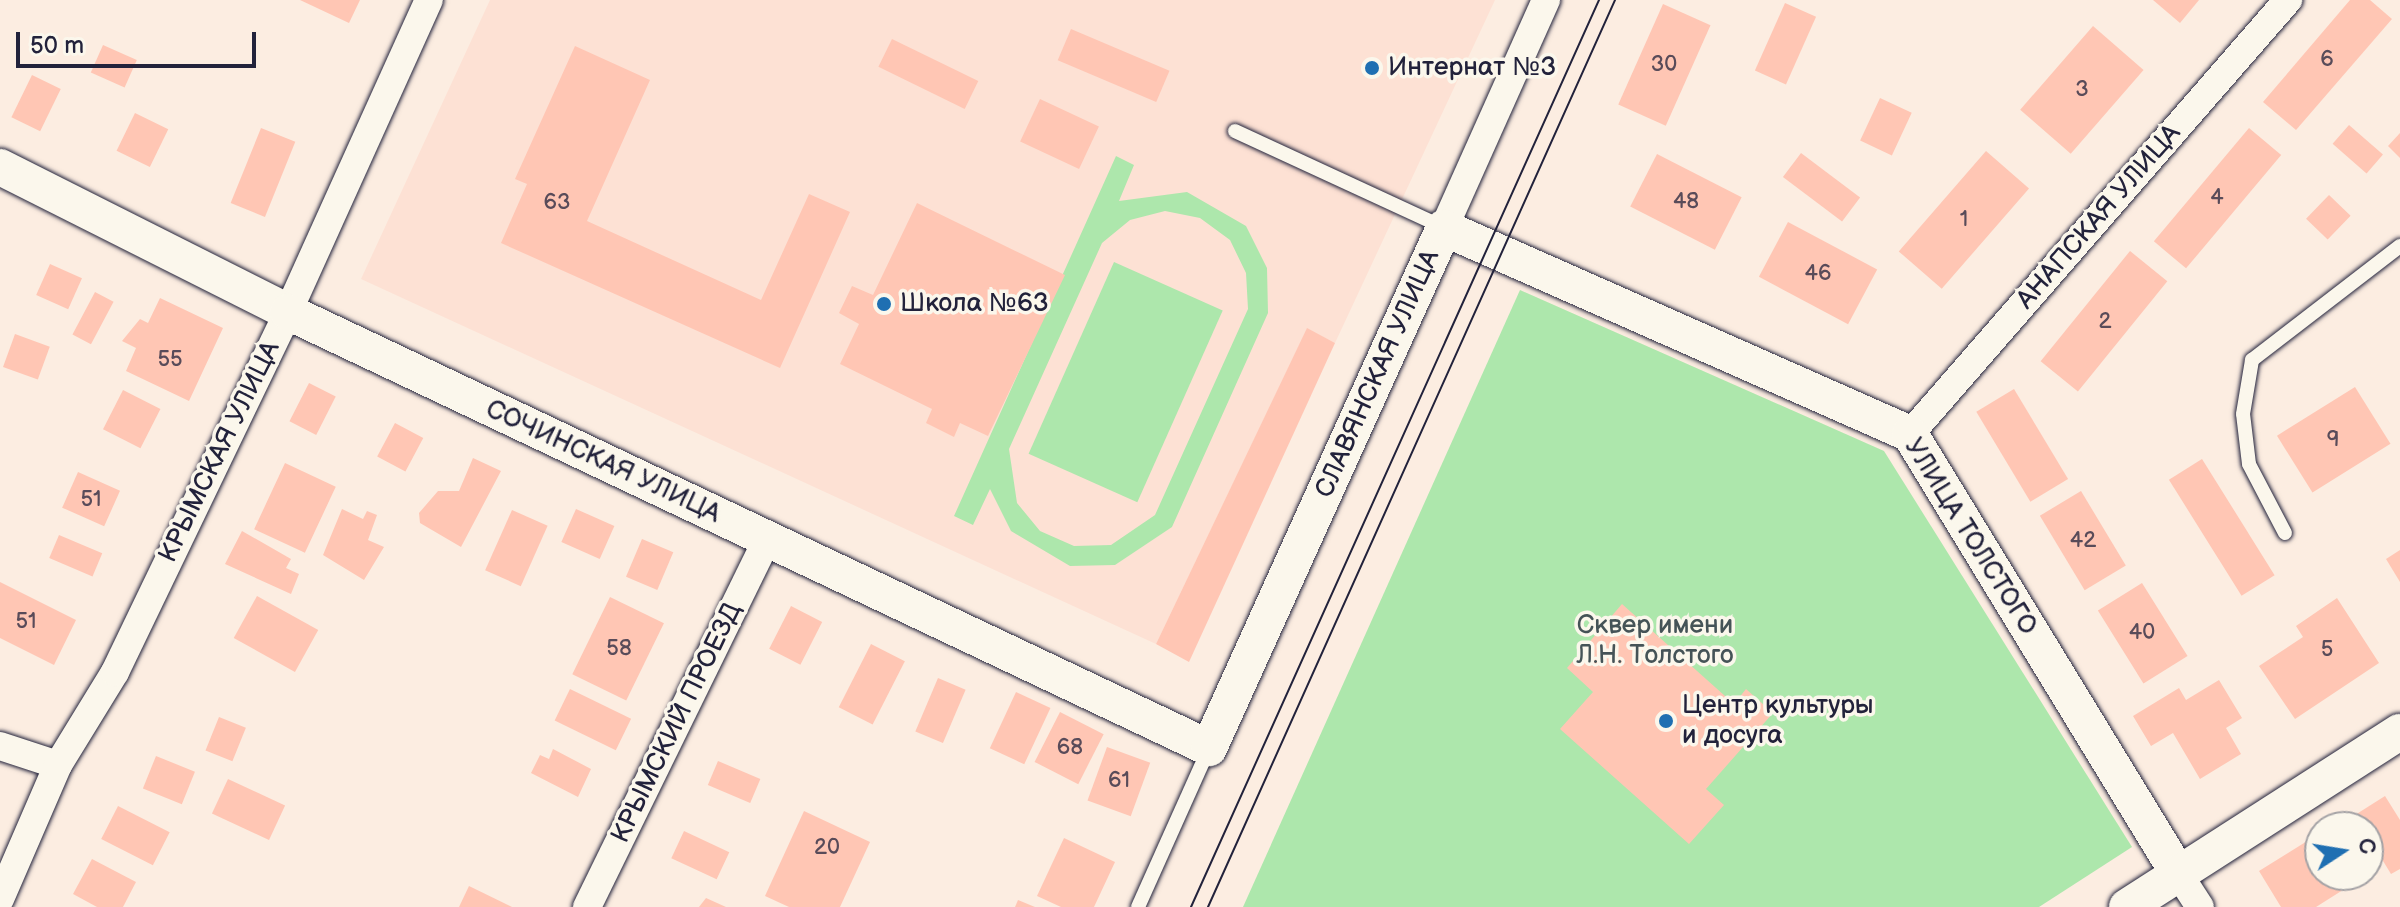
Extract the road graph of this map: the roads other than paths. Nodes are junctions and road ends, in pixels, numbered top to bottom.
1 (429, 0) edge
2 (1546, 0) edge
3 (2288, 0) edge
4 (1235, 131) dead end
5 (0, 167) edge
6 (1444, 228) junction
7 (2400, 246) edge
8 (288, 312) junction
9 (1910, 434) junction
10 (2285, 533) dead end
11 (767, 540) junction
12 (2400, 732) edge
13 (0, 746) edge
14 (1209, 748) junction
15 (58, 765) junction
16 (2178, 873) junction
17 (0, 899) edge
18 (587, 907) edge
19 (1138, 907) edge
20 (2127, 907) edge
21 (2200, 907) edge

1 - 8 street, КРЫМСКАЯ УЛИЦА
2 - 6 street, СЛАВЯНСКАЯ УЛИЦА
3 - 9 street, АНАПСКАЯ УЛИЦА
4 - 6 lane
5 - 8 street, СОЧИНСКАЯ УЛИЦА
6 - 9 street, УЛИЦА ТОЛСТОГО
6 - 14 street, СЛАВЯНСКАЯ УЛИЦА
7 - 10 lane
8 - 11 street, СОЧИНСКАЯ УЛИЦА
8 - 15 street, КРЫМСКАЯ УЛИЦА
9 - 16 street, УЛИЦА ТОЛСТОГО
11 - 14 street, СОЧИНСКАЯ УЛИЦА
11 - 18 street, КРЫМСКИЙ ПРОЕЗД
12 - 16 street
13 - 15 street
14 - 19 lane
15 - 17 street, КРЫМСКАЯ УЛИЦА
16 - 20 street
16 - 21 street, УЛИЦА ТОЛСТОГО

